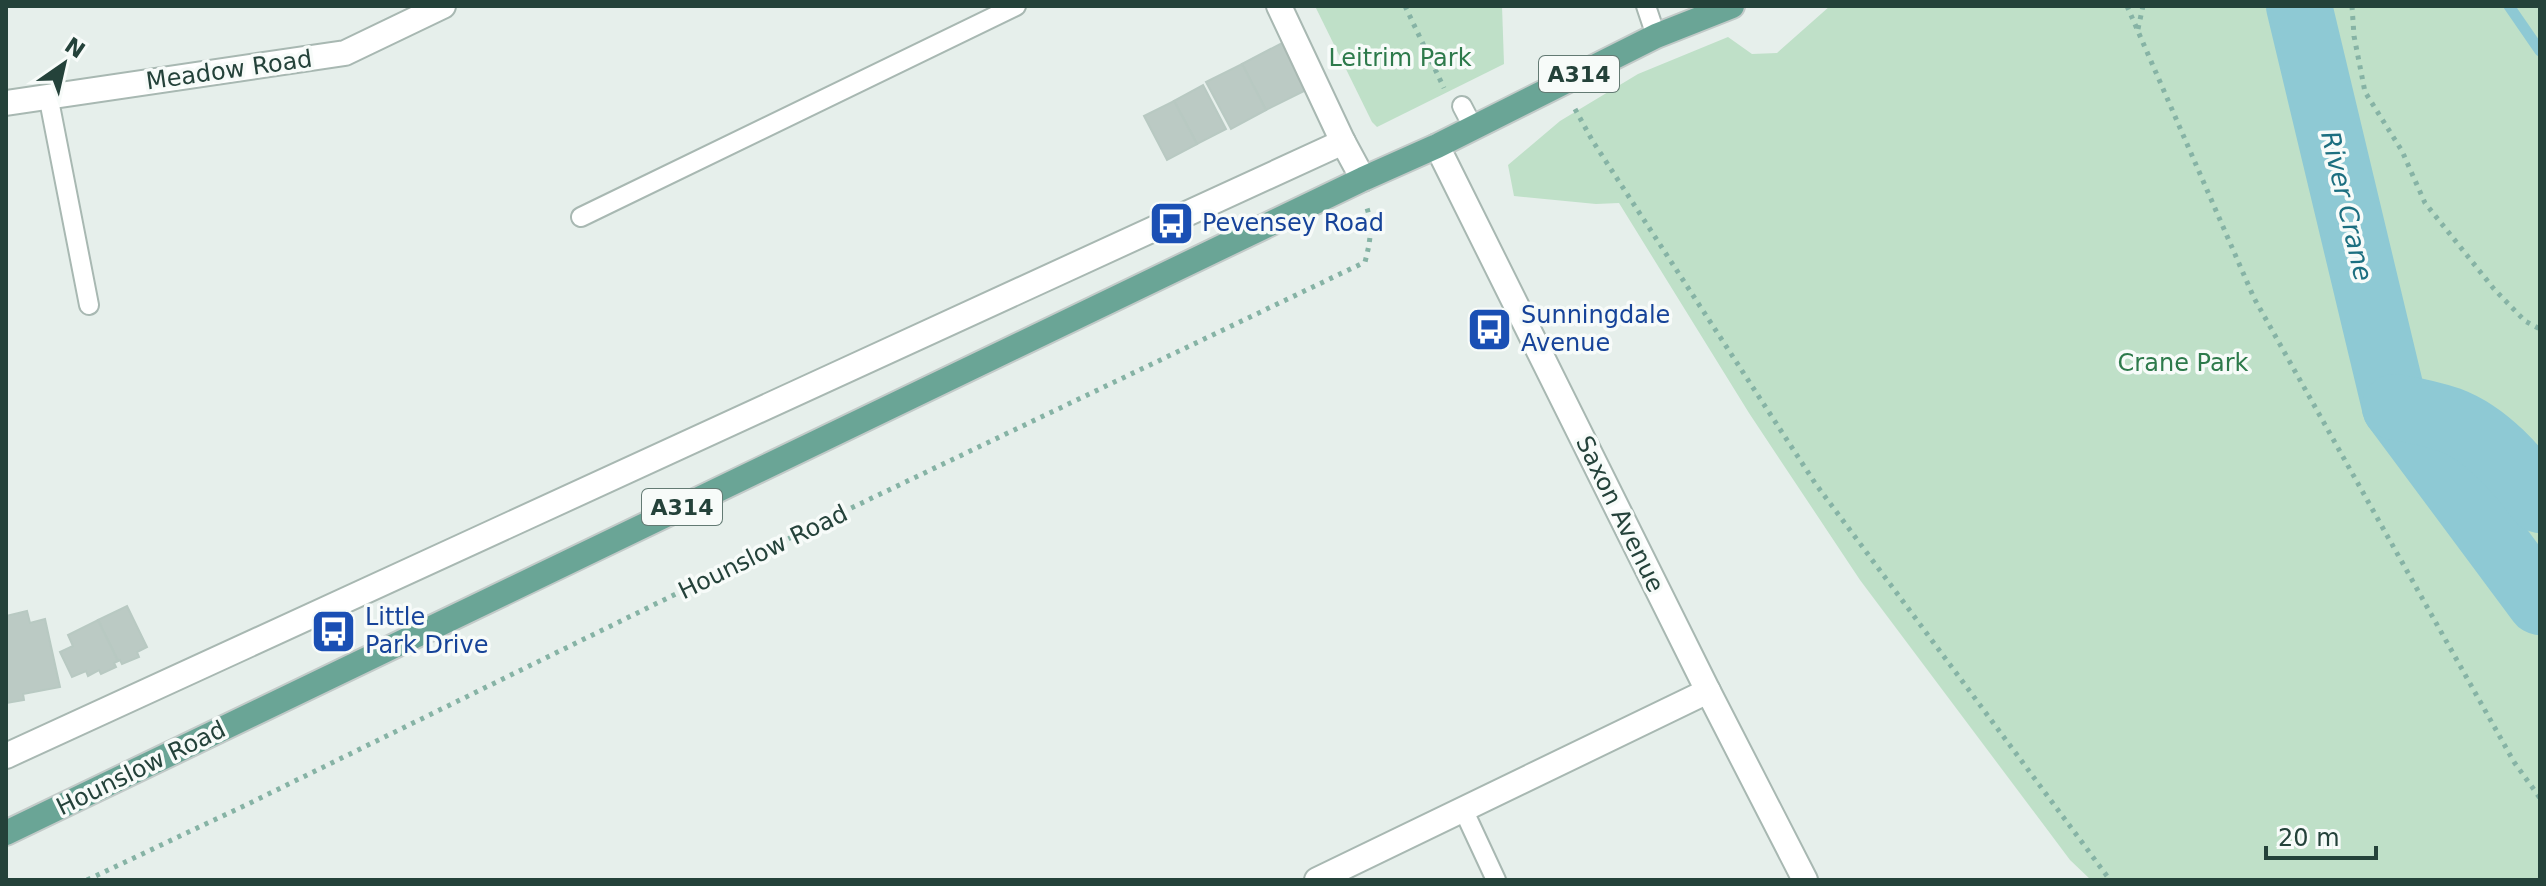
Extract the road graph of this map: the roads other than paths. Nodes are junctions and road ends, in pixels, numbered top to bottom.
1 (443, 6) edge
2 (1016, 6) edge
3 (1279, 6) edge
4 (1646, 6) edge
5 (1732, 6) edge
6 (1656, 36) junction
7 (48, 95) junction
8 (6, 103) edge
9 (1343, 142) junction
10 (1437, 146) junction
11 (1361, 180) junction
12 (581, 217) dead end
13 (89, 305) dead end
14 (1708, 691) junction
15 (6, 756) edge
16 (1463, 809) junction
17 (6, 833) edge
18 (1317, 880) edge
19 (1496, 880) edge
20 (1805, 880) edge

1 - 7 street, Meadow Road
2 - 12 lane
3 - 9 street
4 - 6 lane
5 - 6 main road, Hounslow Road / A314
6 - 10 main road, Hounslow Road / A314
7 - 8 street, Meadow Road
7 - 13 lane
9 - 11 street
9 - 15 street
10 - 11 main road, Hounslow Road / A314
10 - 14 street, Saxon Avenue
11 - 17 main road, Hounslow Road / A314
14 - 16 street
14 - 20 street, Saxon Avenue
16 - 18 street
16 - 19 lane

